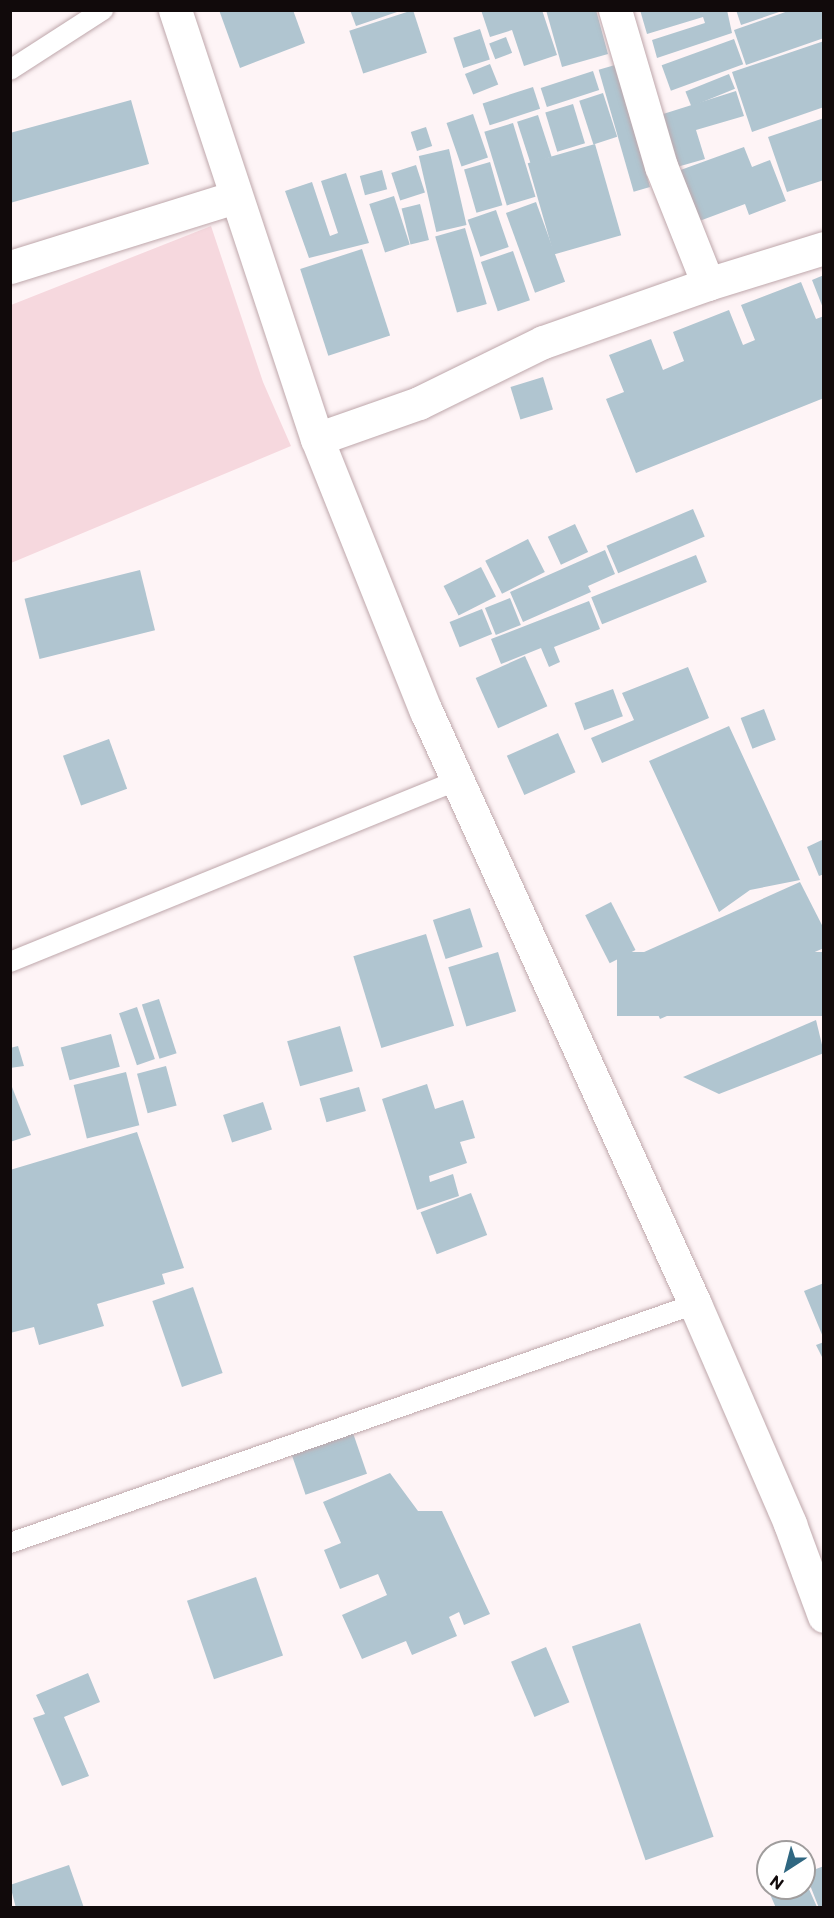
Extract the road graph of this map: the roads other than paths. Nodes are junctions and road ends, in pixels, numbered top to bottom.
1 (104, 10) edge
2 (175, 10) edge
3 (615, 10) edge
4 (10, 70) edge
5 (235, 197) junction
6 (824, 248) edge
7 (10, 267) edge
8 (708, 284) junction
9 (317, 439) junction
10 (456, 781) junction
11 (10, 962) edge
12 (695, 1304) junction
13 (10, 1543) edge
14 (824, 1616) edge

1 - 4 lane
2 - 5 street
3 - 8 street
5 - 7 street
5 - 9 street
6 - 8 street
8 - 9 street
9 - 10 street
10 - 11 lane
10 - 12 street
12 - 13 lane
12 - 14 street

